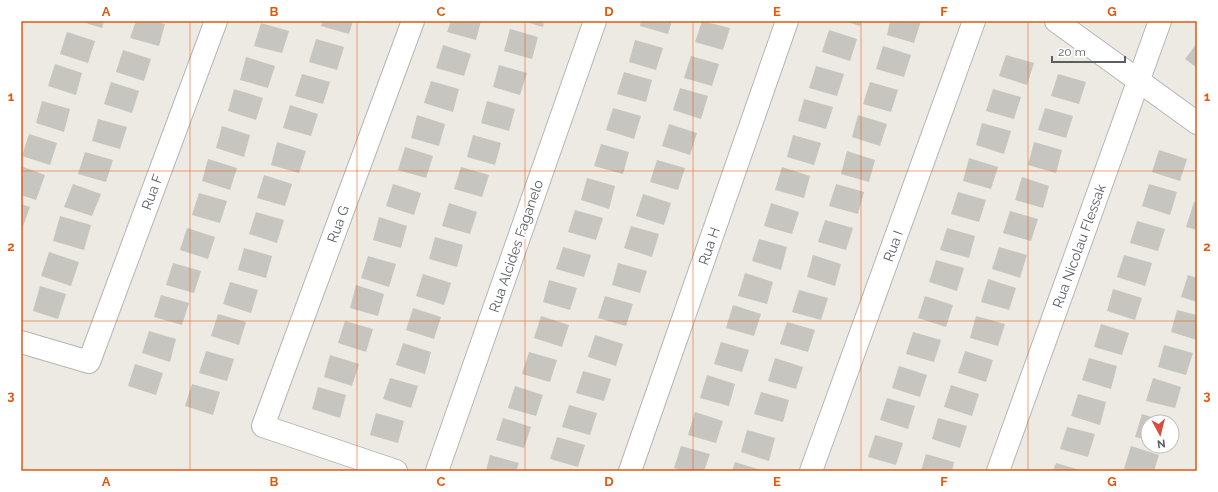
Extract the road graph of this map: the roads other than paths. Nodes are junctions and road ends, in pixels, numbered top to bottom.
1 (216, 21) edge
2 (412, 21) edge
3 (595, 21) edge
4 (788, 21) edge
5 (974, 21) edge
6 (1056, 21) edge
7 (1160, 21) edge
8 (1138, 80) junction
9 (1197, 122) edge
10 (21, 342) edge
11 (396, 471) edge
12 (437, 471) edge
13 (630, 471) edge
14 (811, 471) edge
15 (998, 471) edge

1 - 10 street, Rua F
2 - 11 street, Rua G
3 - 12 street, Rua Alcides Faganelo
4 - 13 street, Rua H
5 - 14 street, Rua I
6 - 8 street
7 - 8 street, Rua Nicolau Flessak
8 - 9 street
8 - 15 street, Rua Nicolau Flessak

